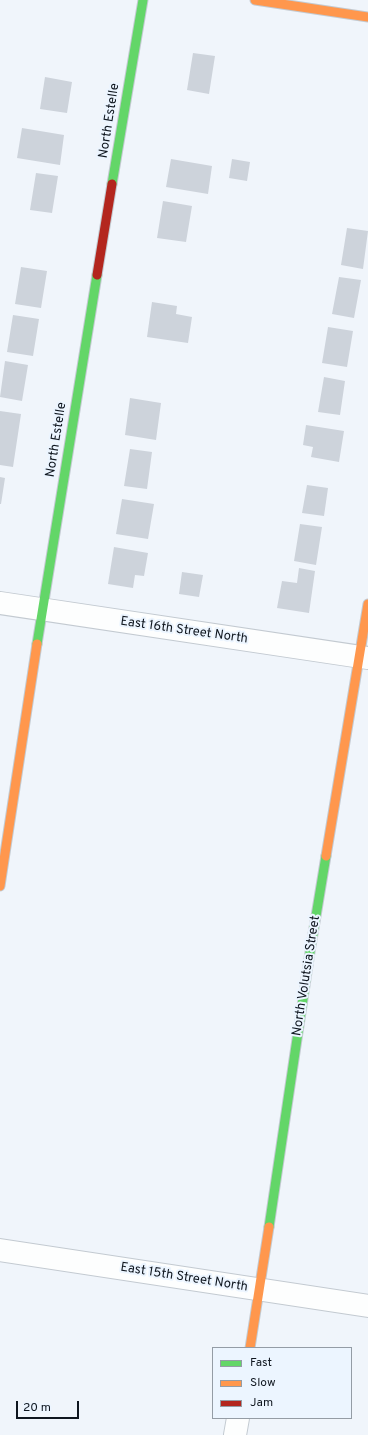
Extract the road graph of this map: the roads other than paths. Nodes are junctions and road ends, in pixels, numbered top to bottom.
1 (143, 0) edge
2 (255, 0) edge
3 (368, 17) edge
4 (0, 603) edge
5 (368, 604) edge
6 (42, 610) junction
7 (364, 657) edge
8 (0, 886) edge
9 (0, 1250) edge
10 (260, 1290) junction
11 (368, 1306) edge
12 (250, 1347) edge
13 (238, 1419) edge
14 (235, 1435) edge

1 - 6 street, North Estelle
2 - 3 street
4 - 6 street, East 16th Street North
5 - 7 street, North Volutsia Street
6 - 7 street, East 16th Street North
6 - 8 street, North Estelle
7 - 10 street, North Volutsia Street
9 - 10 street, East 15th Street North
10 - 11 street, East 15th Street North
10 - 12 street, North Volutsia Street
13 - 14 street

